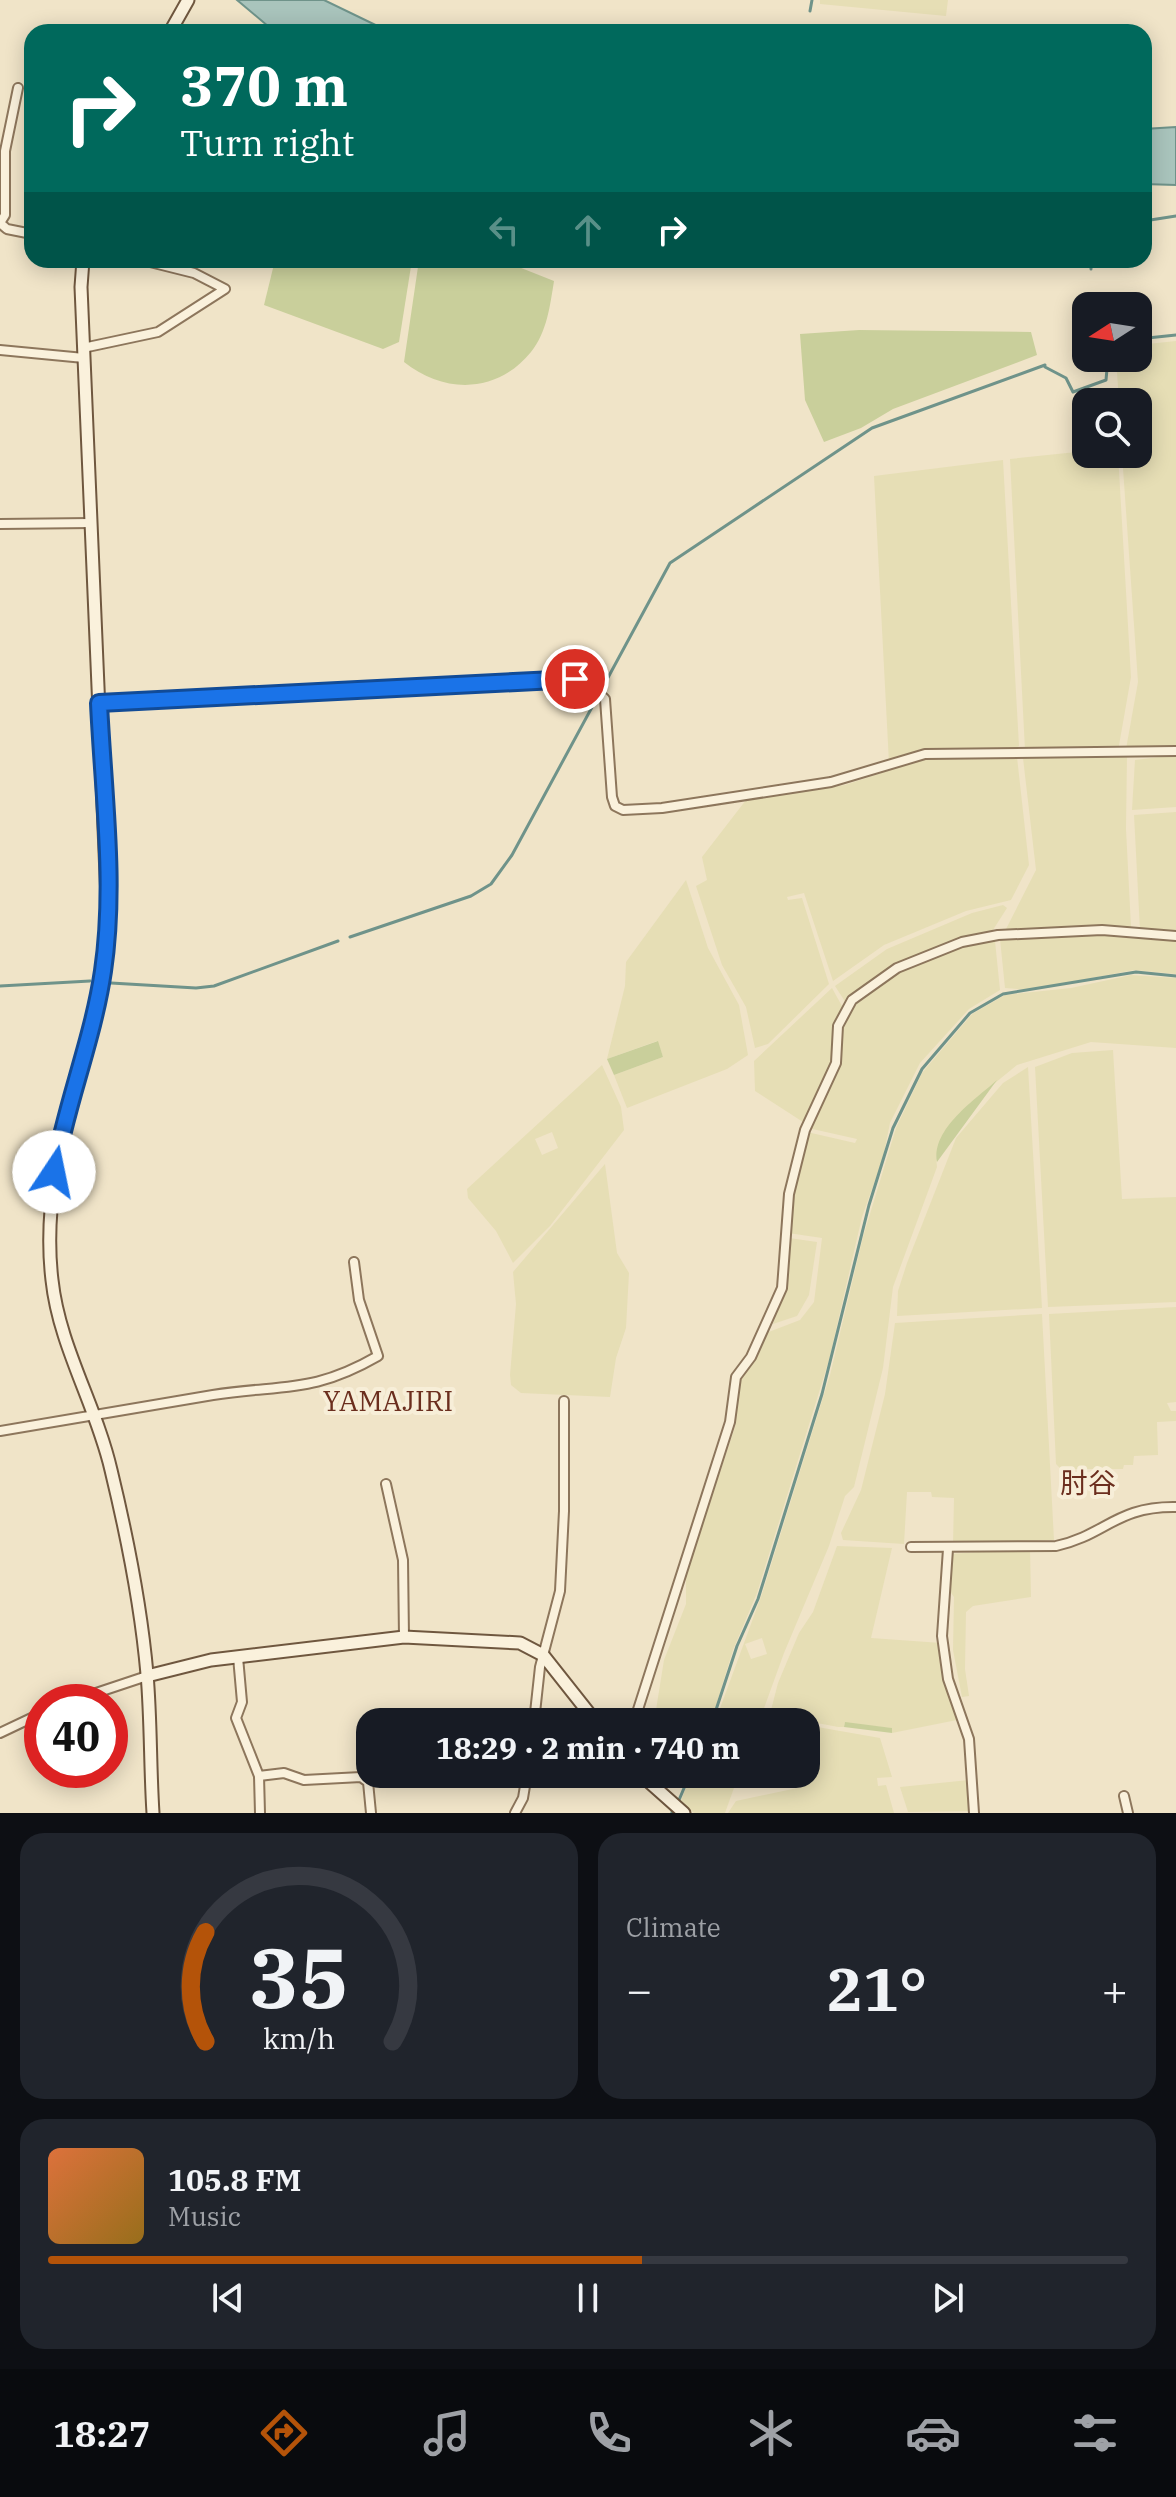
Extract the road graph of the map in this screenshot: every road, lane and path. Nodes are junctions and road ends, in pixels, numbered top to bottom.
1 (188, 0) edge
2 (174, 24) edge
3 (18, 88) dead end
4 (0, 223) edge
5 (24, 231) edge
6 (83, 268) edge
7 (174, 268) edge
8 (0, 350) edge
9 (84, 353) junction
10 (91, 523) junction
11 (0, 524) edge
12 (99, 703) junction
13 (1176, 751) edge
14 (1176, 936) edge
15 (354, 1262) dead end
16 (564, 1401) dead end
17 (95, 1414) junction
18 (0, 1431) edge
19 (386, 1484) dead end
20 (1176, 1507) edge
21 (911, 1547) dead end
22 (948, 1549) junction
23 (404, 1637) junction
24 (543, 1655) junction
25 (238, 1657) junction
26 (147, 1676) junction
27 (123, 1684) edge
28 (536, 1708) edge
29 (585, 1708) edge
30 (638, 1708) edge
31 (24, 1722) edge
32 (0, 1733) edge
33 (259, 1776) junction
34 (525, 1788) edge
35 (656, 1788) edge
36 (1124, 1796) dead end
37 (153, 1813) edge
38 (260, 1813) edge
39 (371, 1813) edge
40 (515, 1813) edge
41 (684, 1813) edge
42 (974, 1813) edge
43 (1128, 1813) edge

1 - 2 street
3 - 4 street
4 - 5 street
6 - 9 street
7 - 9 street
8 - 9 street
9 - 10 street
10 - 11 street
10 - 12 street
12 - 13 street
12 - 17 street
14 - 30 street
15 - 17 street
16 - 24 street
17 - 18 street
17 - 26 street
19 - 23 street
20 - 22 street
21 - 22 street
22 - 42 street
23 - 24 street
23 - 25 street
24 - 28 street
24 - 29 street
25 - 26 street
25 - 33 street
26 - 27 street
26 - 37 street
31 - 32 street
33 - 38 street
33 - 39 street
34 - 40 street
35 - 41 street
36 - 43 street

